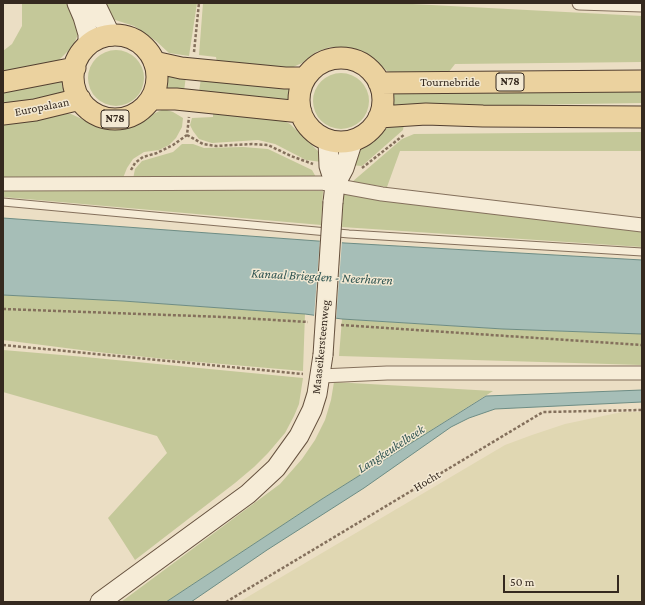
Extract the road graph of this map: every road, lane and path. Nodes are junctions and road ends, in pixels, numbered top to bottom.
1 (76, 3) edge
2 (95, 3) edge
3 (199, 3) edge
4 (579, 3) edge
5 (642, 5) edge
6 (111, 36) junction
7 (88, 45) junction
8 (193, 55) dead end
9 (154, 62) junction
10 (75, 68) junction
11 (305, 78) junction
12 (642, 81) edge
13 (3, 82) edge
14 (379, 82) junction
15 (80, 99) junction
16 (151, 99) junction
17 (301, 112) junction
18 (3, 114) edge
19 (189, 116) dead end
20 (379, 117) junction
21 (642, 117) edge
22 (409, 132) dead end
23 (187, 135) junction
24 (328, 140) junction
25 (353, 140) junction
26 (340, 179) junction
27 (3, 184) edge
28 (130, 184) junction
29 (3, 202) edge
30 (642, 226) edge
31 (642, 252) edge
32 (3, 345) edge
33 (642, 373) edge
34 (321, 376) junction
35 (642, 410) edge
36 (100, 602) edge
37 (226, 602) edge

1 - 7 main road
2 - 6 main road
3 - 8 path
4 - 5 street
6 - 7 main road
6 - 9 main road
7 - 10 main road
9 - 11 main road
9 - 16 main road, N78
10 - 13 main road
10 - 15 main road
11 - 14 main road
11 - 17 main road
12 - 14 main road, Tournebride / N78
14 - 20 main road
15 - 16 main road, N78
15 - 18 main road, Europalaan
16 - 17 main road
17 - 24 main road
19 - 23 path
20 - 21 main road
20 - 25 main road
22 - 26 path
23 - 26 path
23 - 28 path
24 - 25 main road
24 - 26 main road, Maaseikersteenweg
25 - 26 main road, Maaseikersteenweg
26 - 28 street
26 - 30 street
26 - 34 main road, Maaseikersteenweg, bridge
27 - 28 street
29 - 31 lane
32 - 34 path
33 - 34 street
34 - 36 main road, Maaseikersteenweg
35 - 37 path, Hocht

